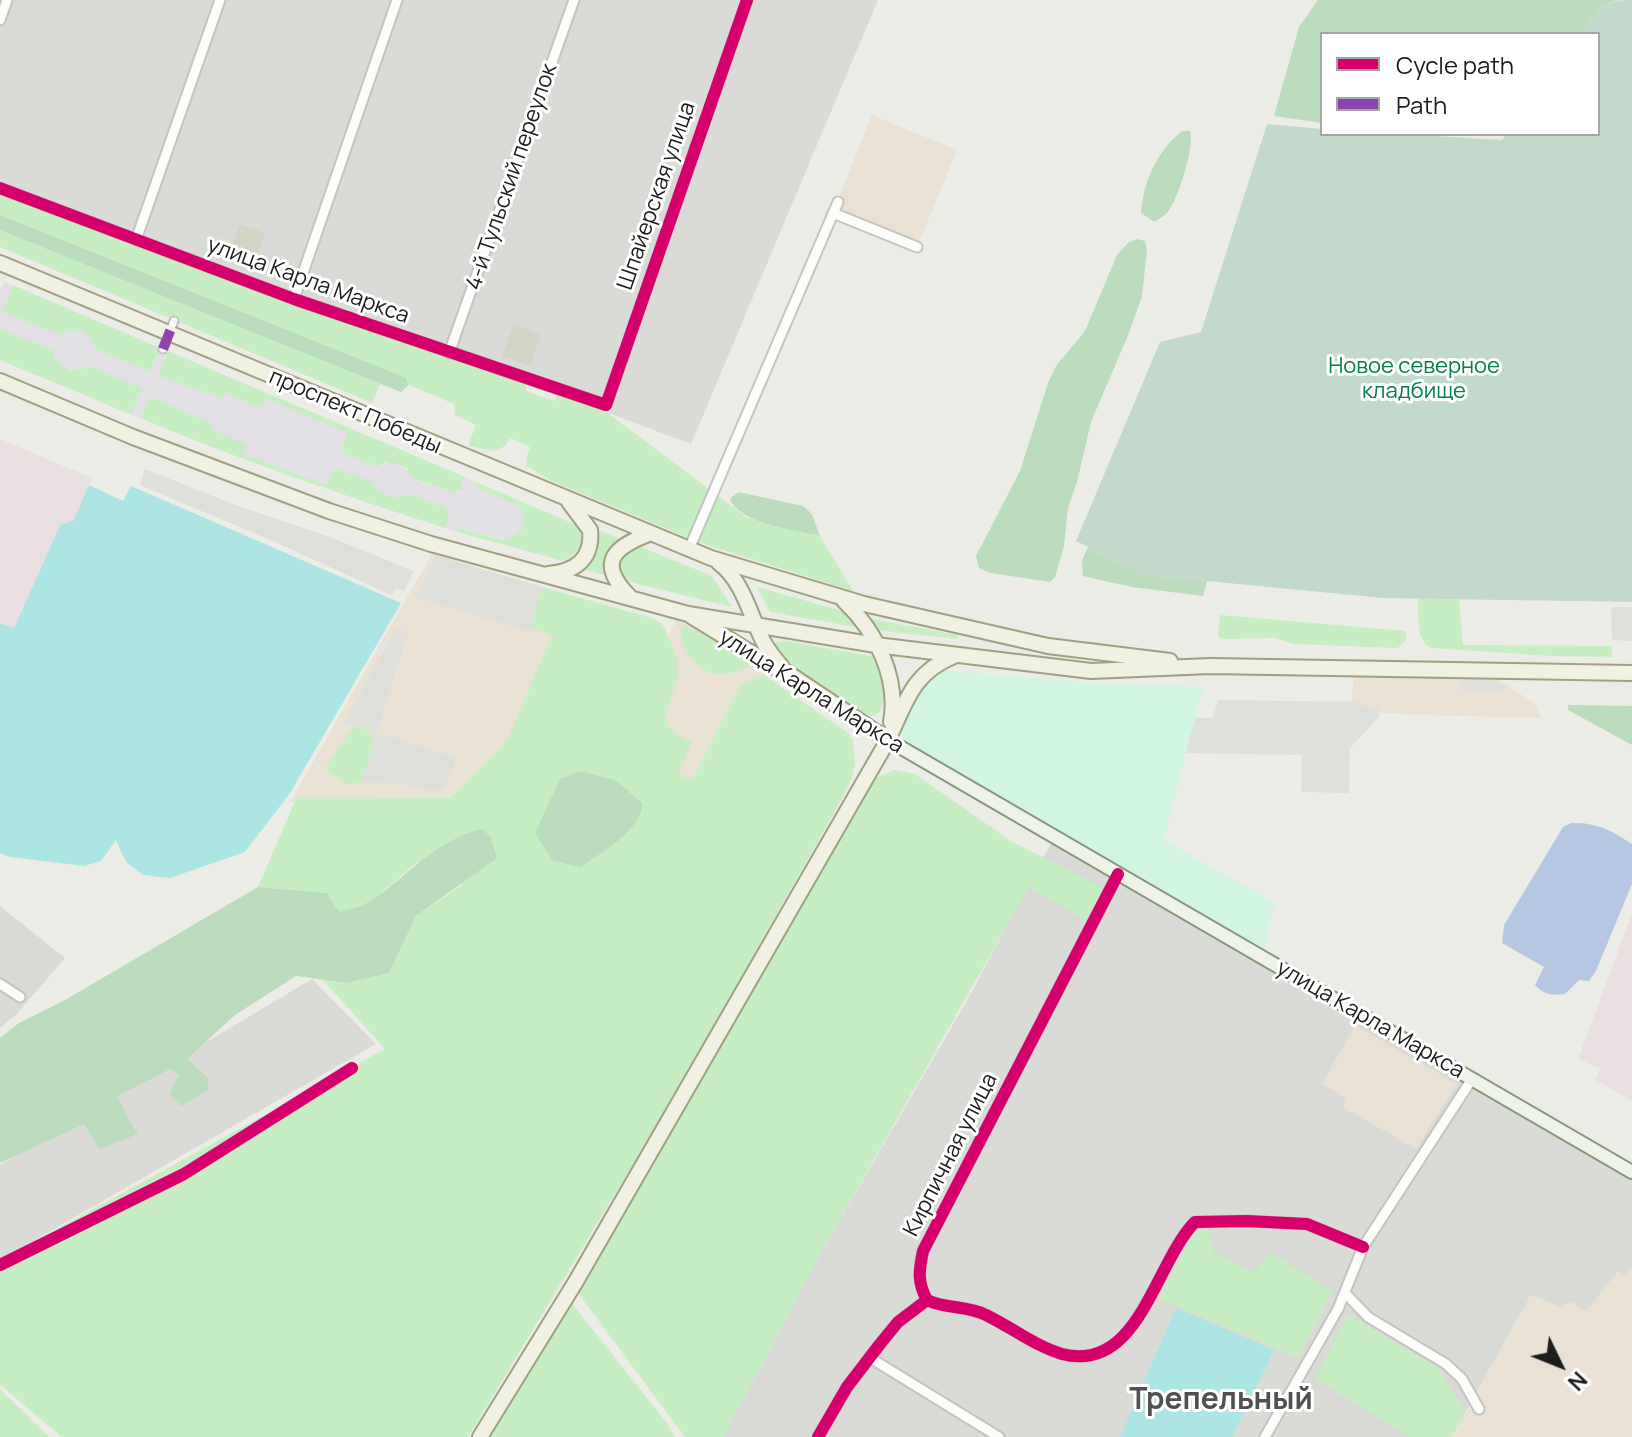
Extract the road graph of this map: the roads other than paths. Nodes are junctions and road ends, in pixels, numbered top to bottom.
1 (7, 0) edge
2 (220, 0) edge
3 (397, 0) edge
4 (574, 0) edge
5 (747, 0) edge
6 (0, 20) edge
7 (0, 188) edge
8 (838, 202) dead end
9 (833, 213) junction
10 (136, 240) junction
11 (917, 247) dead end
12 (0, 263) edge
13 (294, 299) junction
14 (449, 353) junction
15 (0, 381) edge
16 (606, 405) joint
17 (565, 497) junction
18 (651, 533) junction
19 (689, 549) junction
20 (711, 558) junction
21 (540, 574) junction
22 (629, 597) junction
23 (841, 598) junction
24 (688, 614) junction
25 (756, 624) junction
26 (876, 645) junction
27 (955, 656) junction
28 (1210, 666) junction
29 (785, 671) junction
30 (1632, 673) edge
31 (888, 740) junction
32 (1118, 874) junction
33 (0, 984) edge
34 (20, 997) dead end
35 (352, 1068) dead end
36 (1472, 1079) junction
37 (1632, 1172) edge
38 (1363, 1247) junction
39 (0, 1265) edge
40 (1345, 1293) junction
41 (927, 1300) junction
42 (872, 1359) junction
43 (1479, 1409) dead end
44 (480, 1437) edge
45 (818, 1437) edge
46 (999, 1437) edge
47 (1265, 1437) edge

1 - 6 street
2 - 10 street
3 - 13 street
4 - 14 street, 4-й Тульский переулок
5 - 16 street, Шпайерская улица
7 - 10 street, улица Карла Маркса
8 - 9 street
9 - 11 street
9 - 19 street
10 - 13 street, улица Карла Маркса
12 - 17 main road, проспект Победы
13 - 14 street, улица Карла Маркса
14 - 16 street, улица Карла Маркса
15 - 21 main road
17 - 18 main road, проспект Победы
17 - 21 main road
18 - 19 main road, проспект Победы
18 - 22 main road
19 - 20 main road, проспект Победы
20 - 23 main road, проспект Победы
20 - 25 main road
21 - 22 main road
22 - 24 main road
23 - 26 main road
23 - 28 main road, проспект Победы
24 - 25 main road, улица Карла Маркса
24 - 29 main road, улица Карла Маркса
25 - 26 main road, улица Карла Маркса
25 - 29 main road
26 - 27 main road, улица Карла Маркса
26 - 31 main road
27 - 28 main road, улица Карла Маркса
27 - 31 main road
28 - 30 main road, улица Карла Маркса
29 - 31 main road, улица Карла Маркса
31 - 32 main road, улица Карла Маркса
31 - 44 main road
32 - 36 main road, улица Карла Маркса
32 - 41 street, Кирпичная улица
33 - 34 street
35 - 39 street
36 - 37 main road, улица Карла Маркса
36 - 38 street
38 - 40 street
38 - 41 street
40 - 43 street
40 - 47 street
41 - 42 street
42 - 45 street
42 - 46 street

